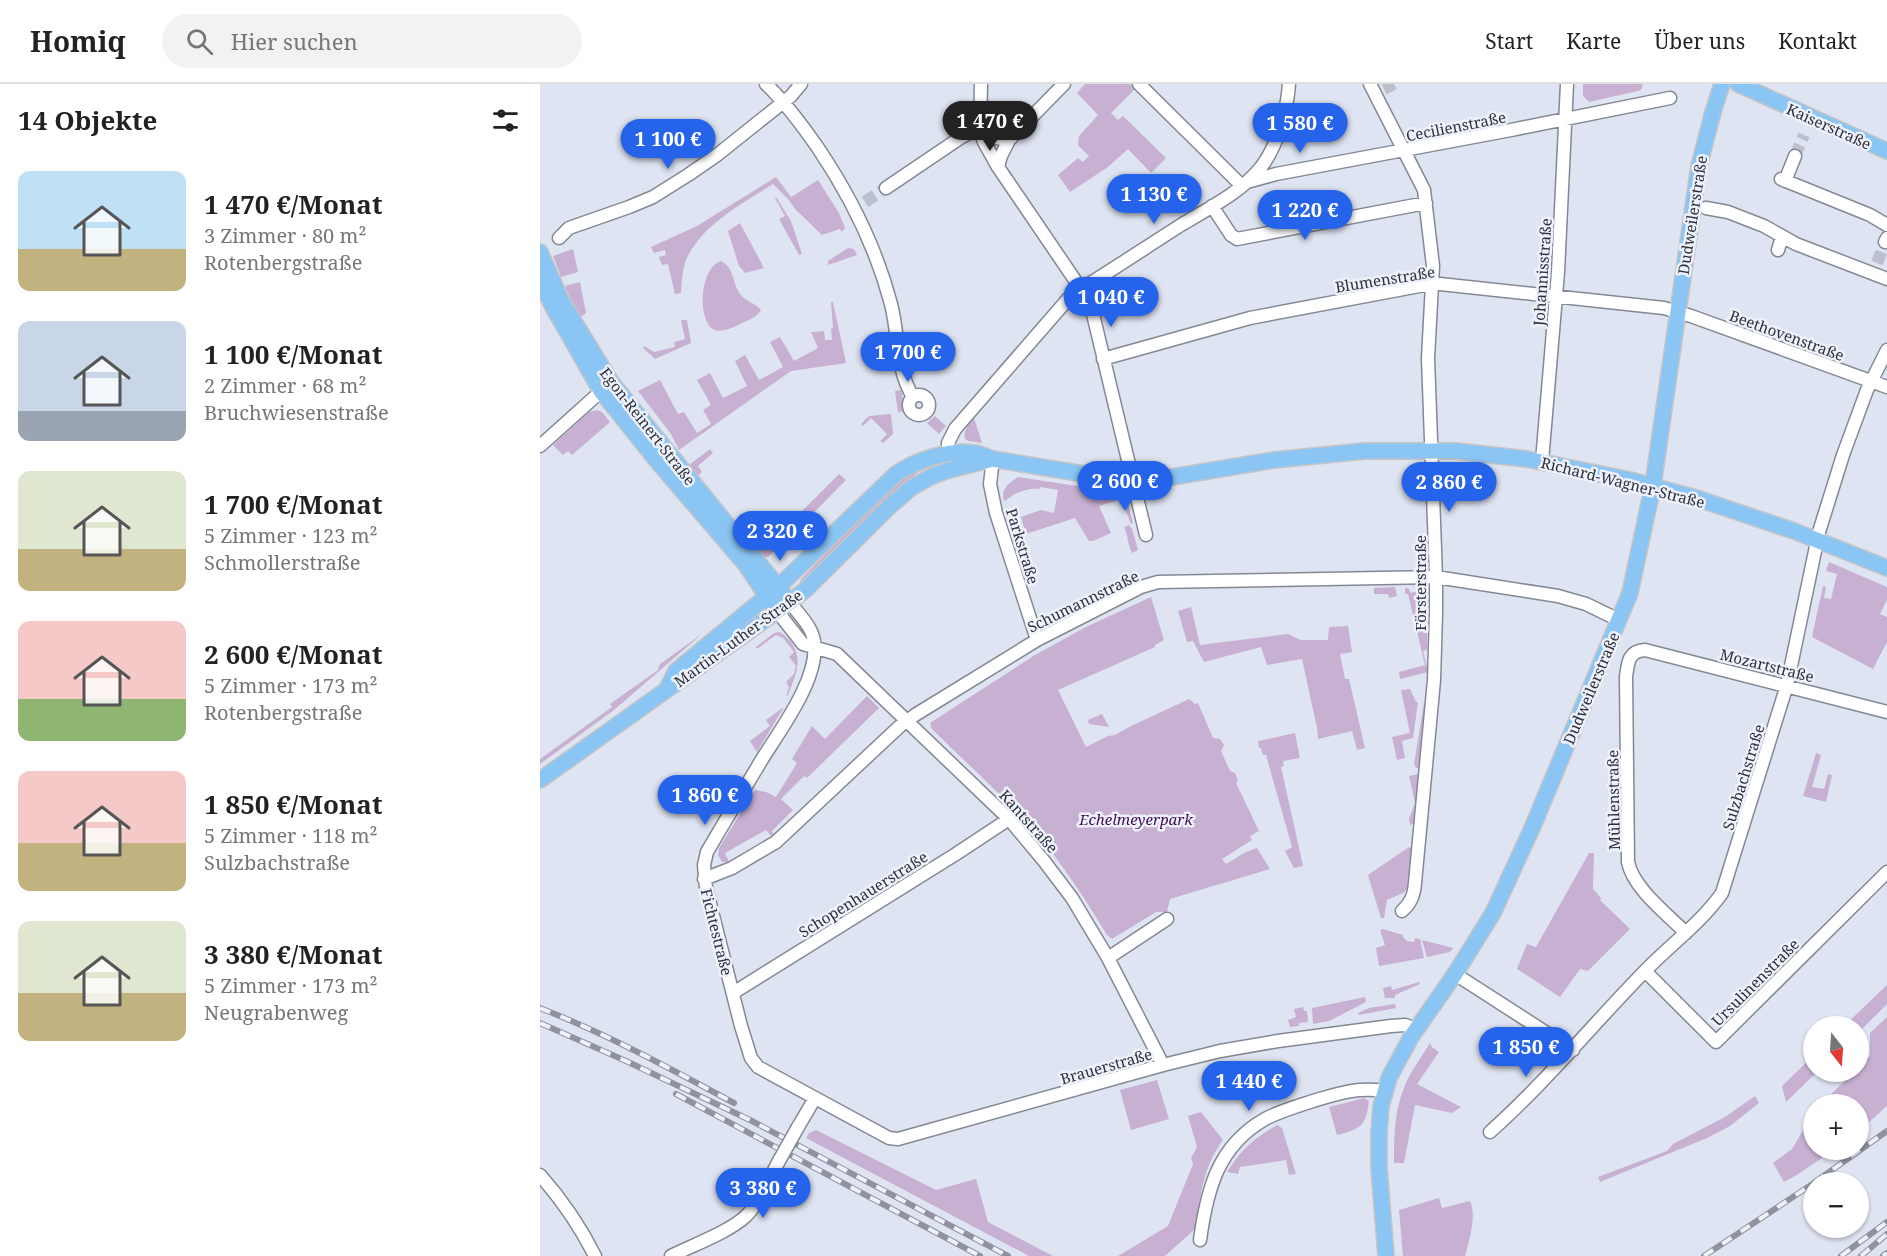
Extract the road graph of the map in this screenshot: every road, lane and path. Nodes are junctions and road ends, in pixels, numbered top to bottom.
1 (766, 84) edge
2 (801, 84) edge
3 (981, 84) edge
4 (1064, 84) edge
5 (1139, 84) edge
6 (1289, 84) edge
7 (1370, 84) edge
8 (1568, 84) edge
9 (1722, 84) edge
10 (1738, 84) edge
11 (1670, 98) dead end
12 (783, 102) junction
13 (1565, 120) junction
14 (980, 132) junction
15 (1009, 140) junction
16 (1406, 150) junction
17 (1887, 151) edge
18 (1795, 156) tunnel mouth
19 (998, 167) junction
20 (1244, 184) junction
21 (886, 188) tunnel mouth
22 (1426, 202) junction
23 (1212, 206) junction
24 (1706, 208) dead end
25 (1887, 225) edge
26 (1779, 235) junction
27 (559, 238) dead end
28 (1778, 250) dead end
29 (540, 252) edge
30 (1887, 279) edge
31 (540, 280) edge
32 (1430, 284) junction
33 (1076, 292) junction
34 (1556, 296) junction
35 (1677, 312) junction
36 (1887, 350) edge
37 (1103, 359) junction
38 (1870, 381) junction
39 (606, 386) junction
40 (1887, 387) edge
41 (913, 397) dead end
42 (540, 446) edge
43 (1431, 450) junction
44 (948, 454) junction
45 (993, 459) junction
46 (1542, 461) junction
47 (1133, 482) junction
48 (1653, 485) junction
49 (1146, 535) dead end
50 (1817, 540) junction
51 (1887, 568) edge
52 (1436, 577) junction
53 (772, 591) junction
54 (783, 607) junction
55 (1620, 620) junction
56 (1037, 640) junction
57 (815, 647) junction
58 (1639, 650) joint
59 (1787, 686) junction
60 (667, 690) junction
61 (1887, 712) edge
62 (908, 720) junction
63 (540, 780) edge
64 (1009, 819) junction
65 (1887, 872) edge
66 (704, 879) junction
67 (1402, 911) dead end
68 (1167, 919) dead end
69 (1686, 933) junction
70 (1108, 958) junction
71 (1645, 971) junction
72 (1455, 974) junction
73 (732, 993) junction
74 (1417, 1029) junction
75 (1573, 1050) junction
76 (1163, 1065) junction
77 (1385, 1090) junction
78 (815, 1098) junction
79 (1490, 1132) dead end
80 (540, 1175) edge
81 (1384, 1233) junction
82 (1200, 1239) dead end
83 (596, 1256) edge
84 (671, 1256) edge
85 (1377, 1256) edge
86 (1386, 1256) edge

1 - 12 street
2 - 12 street
3 - 14 street
4 - 15 street
5 - 20 street
6 - 20 street
7 - 16 street, Försterstraße
8 - 13 street, Johannisstraße
9 - 35 main road, Dudweilerstraße
10 - 17 main road, Kaiserstraße
11 - 13 street, Cecilienstraße
12 - 27 street
12 - 41 street
13 - 16 street, Cecilienstraße
13 - 34 street, Johannisstraße
14 - 15 street
14 - 19 street
14 - 21 street
15 - 19 street
16 - 20 street, Cecilienstraße
16 - 22 street, Försterstraße
18 - 25 street
19 - 33 street
20 - 23 street
22 - 23 street
22 - 32 street, Försterstraße
23 - 33 street
24 - 26 street
26 - 28 street
26 - 30 street
29 - 39 main road, Egon-Reinert-Straße
31 - 39 main road, Egon-Reinert-Straße
32 - 34 street, Blumenstraße
32 - 37 street, Blumenstraße
32 - 43 street, Försterstraße
33 - 37 street
33 - 44 street
34 - 35 street, Blumenstraße
34 - 46 street, Johannisstraße
35 - 38 street, Beethovenstraße
35 - 48 main road, Dudweilerstraße
36 - 38 street, Sulzbachstraße
37 - 47 street
38 - 40 street, Beethovenstraße
38 - 50 street, Sulzbachstraße
39 - 42 street
39 - 53 main road, Egon-Reinert-Straße
39 - 53 main road, Egon-Reinert-Straße
43 - 46 main road, Richard-Wagner-Straße
43 - 47 main road, Richard-Wagner-Straße
43 - 52 street, Försterstraße
44 - 45 main road, Martin-Luther-Straße
44 - 53 main road, Martin-Luther-Straße
45 - 47 main road, Richard-Wagner-Straße
45 - 54 main road, Martin-Luther-Straße
45 - 56 street, Parkstraße
46 - 48 main road, Richard-Wagner-Straße
47 - 49 street
48 - 50 main road, Richard-Wagner-Straße
48 - 55 main road, Dudweilerstraße
50 - 51 main road, Richard-Wagner-Straße
50 - 59 street, Sulzbachstraße
52 - 55 street, Schumannstraße
52 - 56 street, Schumannstraße
52 - 67 street, Försterstraße
53 - 54 main road
53 - 60 main road, Martin-Luther-Straße
54 - 57 street
54 - 60 main road, Martin-Luther-Straße
55 - 72 main road, Dudweilerstraße
56 - 62 street, Schumannstraße
57 - 62 street, Kantstraße
57 - 66 street, Fichtestraße
58 - 59 street, Mozartstraße
58 - 69 street, Mühlenstraße
59 - 61 street, Mozartstraße
59 - 69 street, Sulzbachstraße
60 - 63 main road, Martin-Luther-Straße
62 - 64 street, Kantstraße
62 - 66 street, Schumannstraße
64 - 70 street, Kantstraße
64 - 73 street, Schopenhauerstraße
65 - 71 street, Ursulinenstraße
66 - 73 street, Fichtestraße
68 - 70 street
69 - 71 street, Sulzbachstraße
70 - 76 street, Kantstraße
71 - 75 street, Sulzbachstraße
72 - 74 main road, Dudweilerstraße
72 - 75 street
73 - 78 street, Fichtestraße
74 - 76 street, Brauerstraße
74 - 77 main road, Dudweilerstraße
75 - 79 street, Sulzbachstraße
76 - 78 street, Brauerstraße
77 - 81 main road, Dudweilerstraße
77 - 82 street
78 - 84 street, bridge
80 - 83 street
81 - 85 main road
81 - 86 main road, Dudweilerstraße

